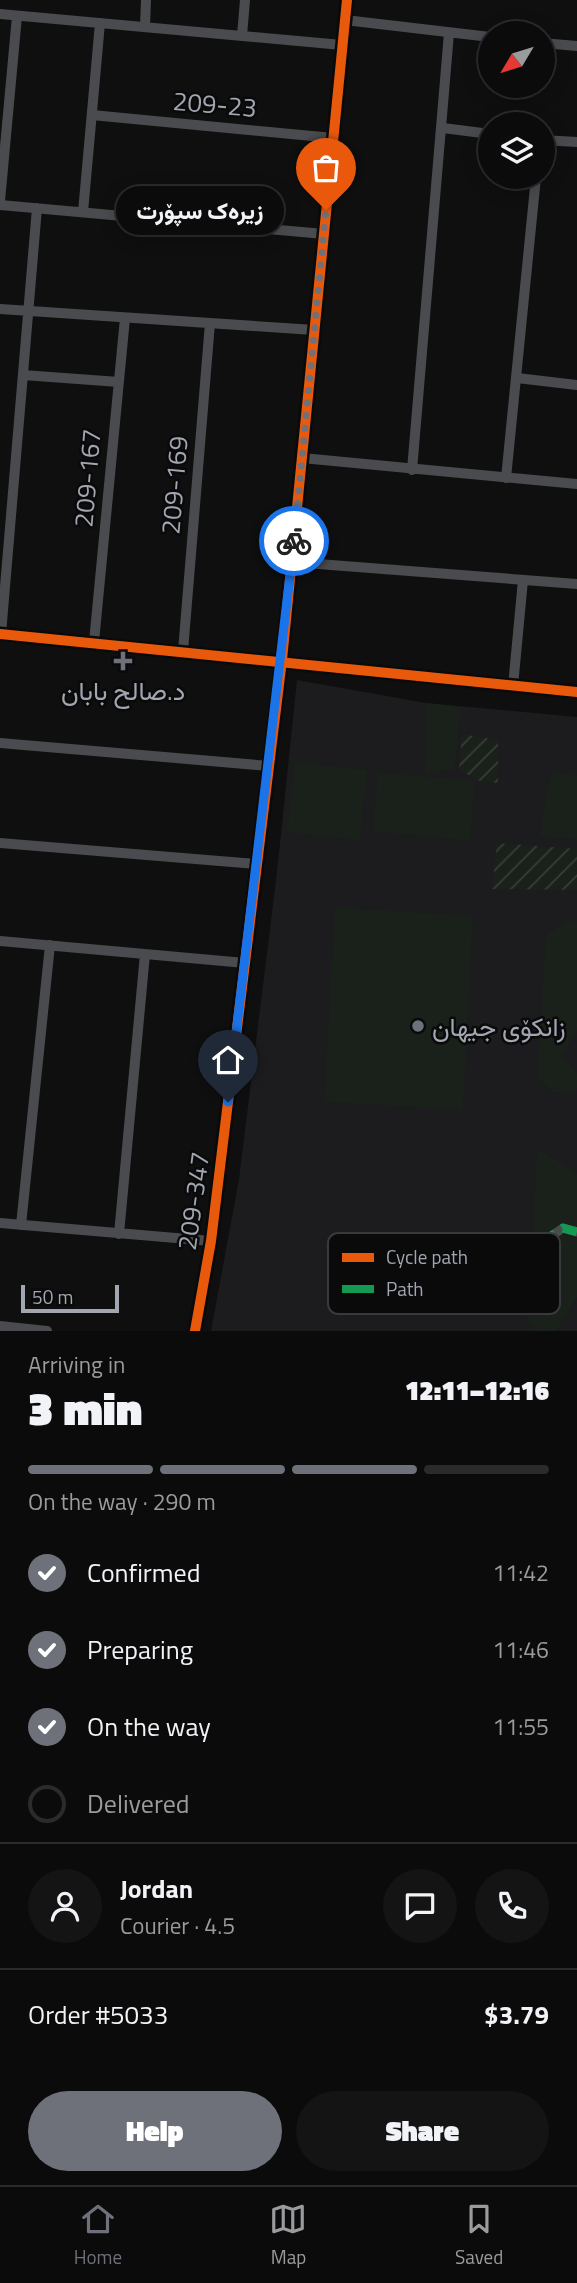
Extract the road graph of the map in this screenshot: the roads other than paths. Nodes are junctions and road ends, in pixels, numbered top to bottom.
1 (146, 0) edge
2 (245, 0) edge
3 (347, 0) edge
4 (0, 14) edge
5 (17, 16) junction
6 (345, 20) junction
7 (100, 23) junction
8 (145, 26) junction
9 (449, 33) junction
10 (243, 36) junction
11 (478, 36) edge
12 (555, 44) edge
13 (342, 45) junction
14 (577, 46) edge
15 (92, 115) junction
16 (443, 128) junction
17 (478, 132) edge
18 (333, 138) junction
19 (555, 141) edge
20 (577, 142) edge
21 (535, 189) edge
22 (0, 203) edge
23 (37, 208) junction
24 (83, 212) junction
25 (324, 234) junction
26 (0, 309) edge
27 (29, 311) junction
28 (125, 318) junction
29 (210, 323) junction
30 (314, 330) junction
31 (23, 375) junction
32 (517, 378) junction
33 (119, 382) junction
34 (577, 385) edge
35 (302, 458) junction
36 (412, 470) junction
37 (506, 478) junction
38 (577, 484) edge
39 (292, 562) junction
40 (523, 580) junction
41 (577, 584) edge
42 (1, 634) edge
43 (94, 642) junction
44 (183, 651) junction
45 (282, 660) junction
46 (513, 686) junction
47 (577, 692) edge
48 (0, 743) edge
49 (269, 766) junction
50 (0, 843) edge
51 (257, 864) junction
52 (0, 941) edge
53 (50, 945) junction
54 (145, 954) junction
55 (245, 963) junction
56 (0, 1223) edge
57 (21, 1225) junction
58 (577, 1232) edge
59 (556, 1233) edge
60 (119, 1234) junction
61 (211, 1241) junction
62 (0, 1326) edge
63 (47, 1331) edge
64 (195, 1331) edge

1 - 8 street
2 - 10 street
3 - 6 street, 209-347
4 - 5 street
5 - 7 street
5 - 22 street
6 - 9 street
6 - 13 street, 209-347
7 - 8 street
7 - 15 street
8 - 10 street
9 - 11 street
9 - 16 street
10 - 13 street
12 - 14 street
13 - 18 street, 209-347
15 - 18 street, 209-23
15 - 24 street
16 - 17 street
16 - 36 street
18 - 25 street, 209-347
19 - 20 street
21 - 32 street
22 - 23 street
23 - 24 street
23 - 27 street
24 - 25 street
25 - 30 street, 209-347
26 - 27 street
27 - 28 street
27 - 31 street
28 - 29 street
28 - 33 street, 209-167
29 - 30 street
29 - 44 street, 209-169
30 - 35 street, 209-347
31 - 33 street
31 - 42 street
32 - 34 street
32 - 37 street
33 - 43 street, 209-167
35 - 36 street
35 - 39 street, 209-347
36 - 37 street
37 - 38 street
39 - 40 street
39 - 45 street, 209-347
40 - 41 street
40 - 46 street
42 - 43 street
43 - 44 street
44 - 45 street
45 - 46 street
45 - 49 street, 209-347
46 - 47 street
48 - 49 street
49 - 51 street, 209-347
50 - 51 street
51 - 55 street, 209-347
52 - 53 street
53 - 54 street
53 - 57 street
54 - 55 street
54 - 60 street
55 - 61 street, 209-347
56 - 57 street
57 - 60 street
58 - 59 street
60 - 61 street
61 - 64 street, 209-347
62 - 63 street

